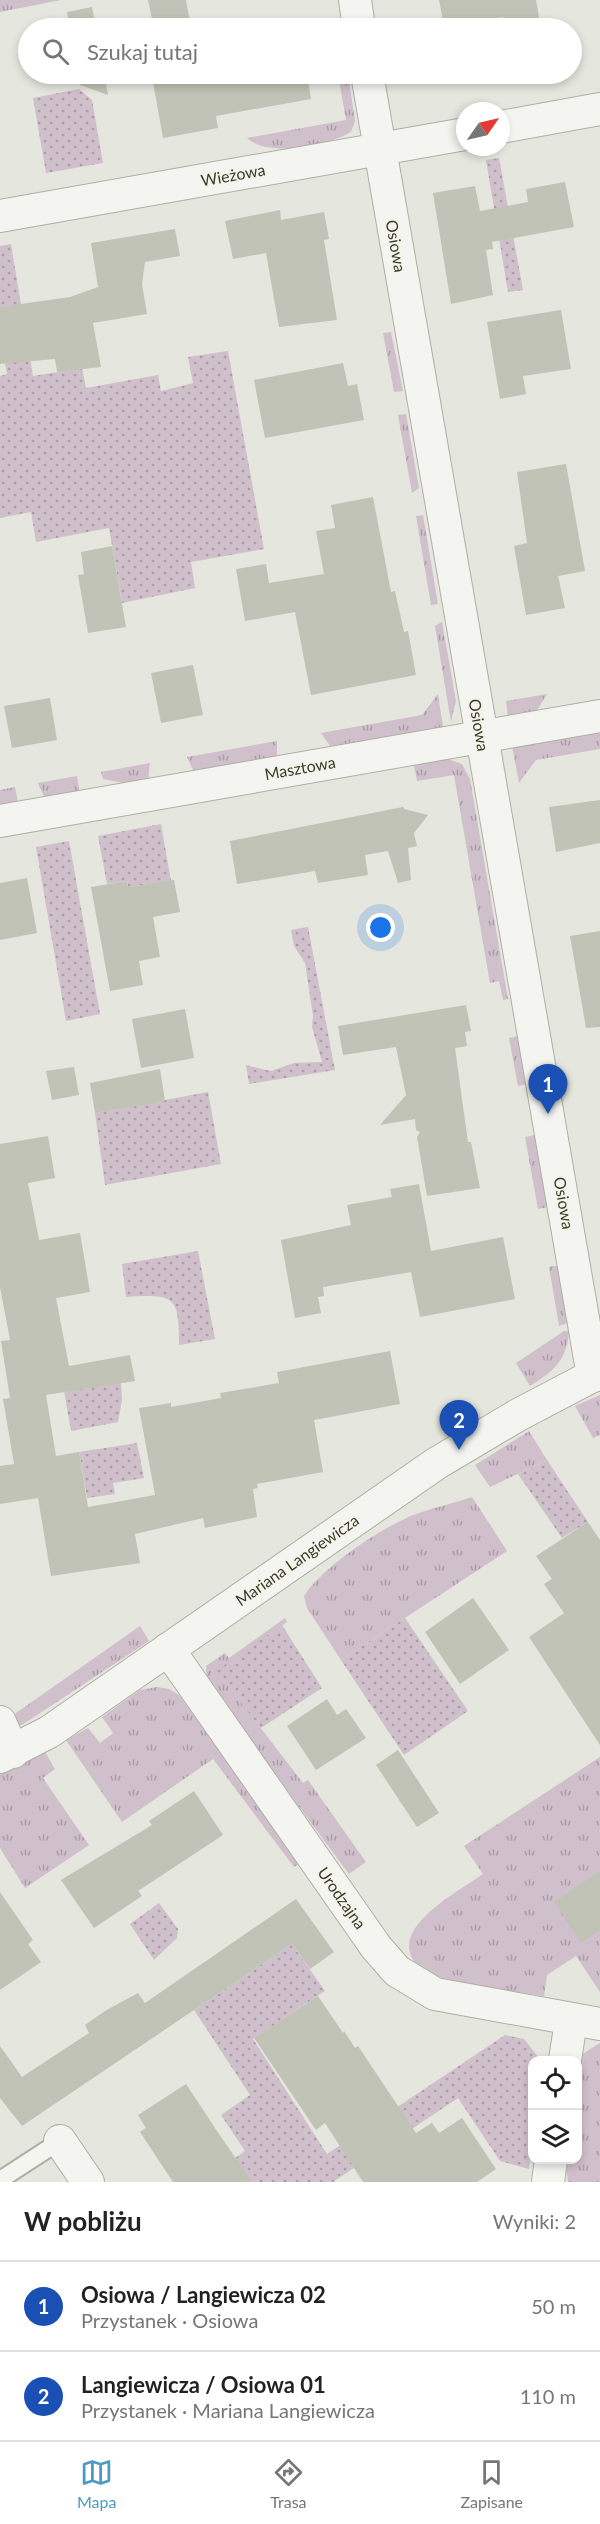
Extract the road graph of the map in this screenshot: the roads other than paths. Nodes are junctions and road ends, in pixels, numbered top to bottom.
1 (355, 0) edge
2 (358, 18) edge
3 (369, 84) edge
4 (600, 109) edge
5 (510, 125) edge
6 (456, 136) edge
7 (380, 150) junction
8 (0, 216) edge
9 (600, 716) edge
10 (480, 736) junction
11 (0, 821) edge
12 (596, 1374) edge
13 (168, 1649) junction
14 (0, 1722) edge
15 (6, 1755) edge
16 (585, 2023) edge
17 (568, 2056) edge
18 (60, 2141) joint
19 (550, 2164) edge
20 (0, 2181) edge
21 (88, 2182) edge
22 (548, 2182) edge

1 - 2 street
3 - 7 street, Osiowa
4 - 5 street
6 - 7 street, Wieżowa
7 - 8 street, Wieżowa
7 - 10 street, Osiowa
9 - 10 street, Masztowa
10 - 11 street, Masztowa
10 - 12 street, Osiowa
12 - 13 street, Mariana Langiewicza
13 - 15 street, Mariana Langiewicza
13 - 16 street, Urodzajna
14 - 15 street
16 - 17 street
18 - 20 lane
18 - 21 street
19 - 22 street

